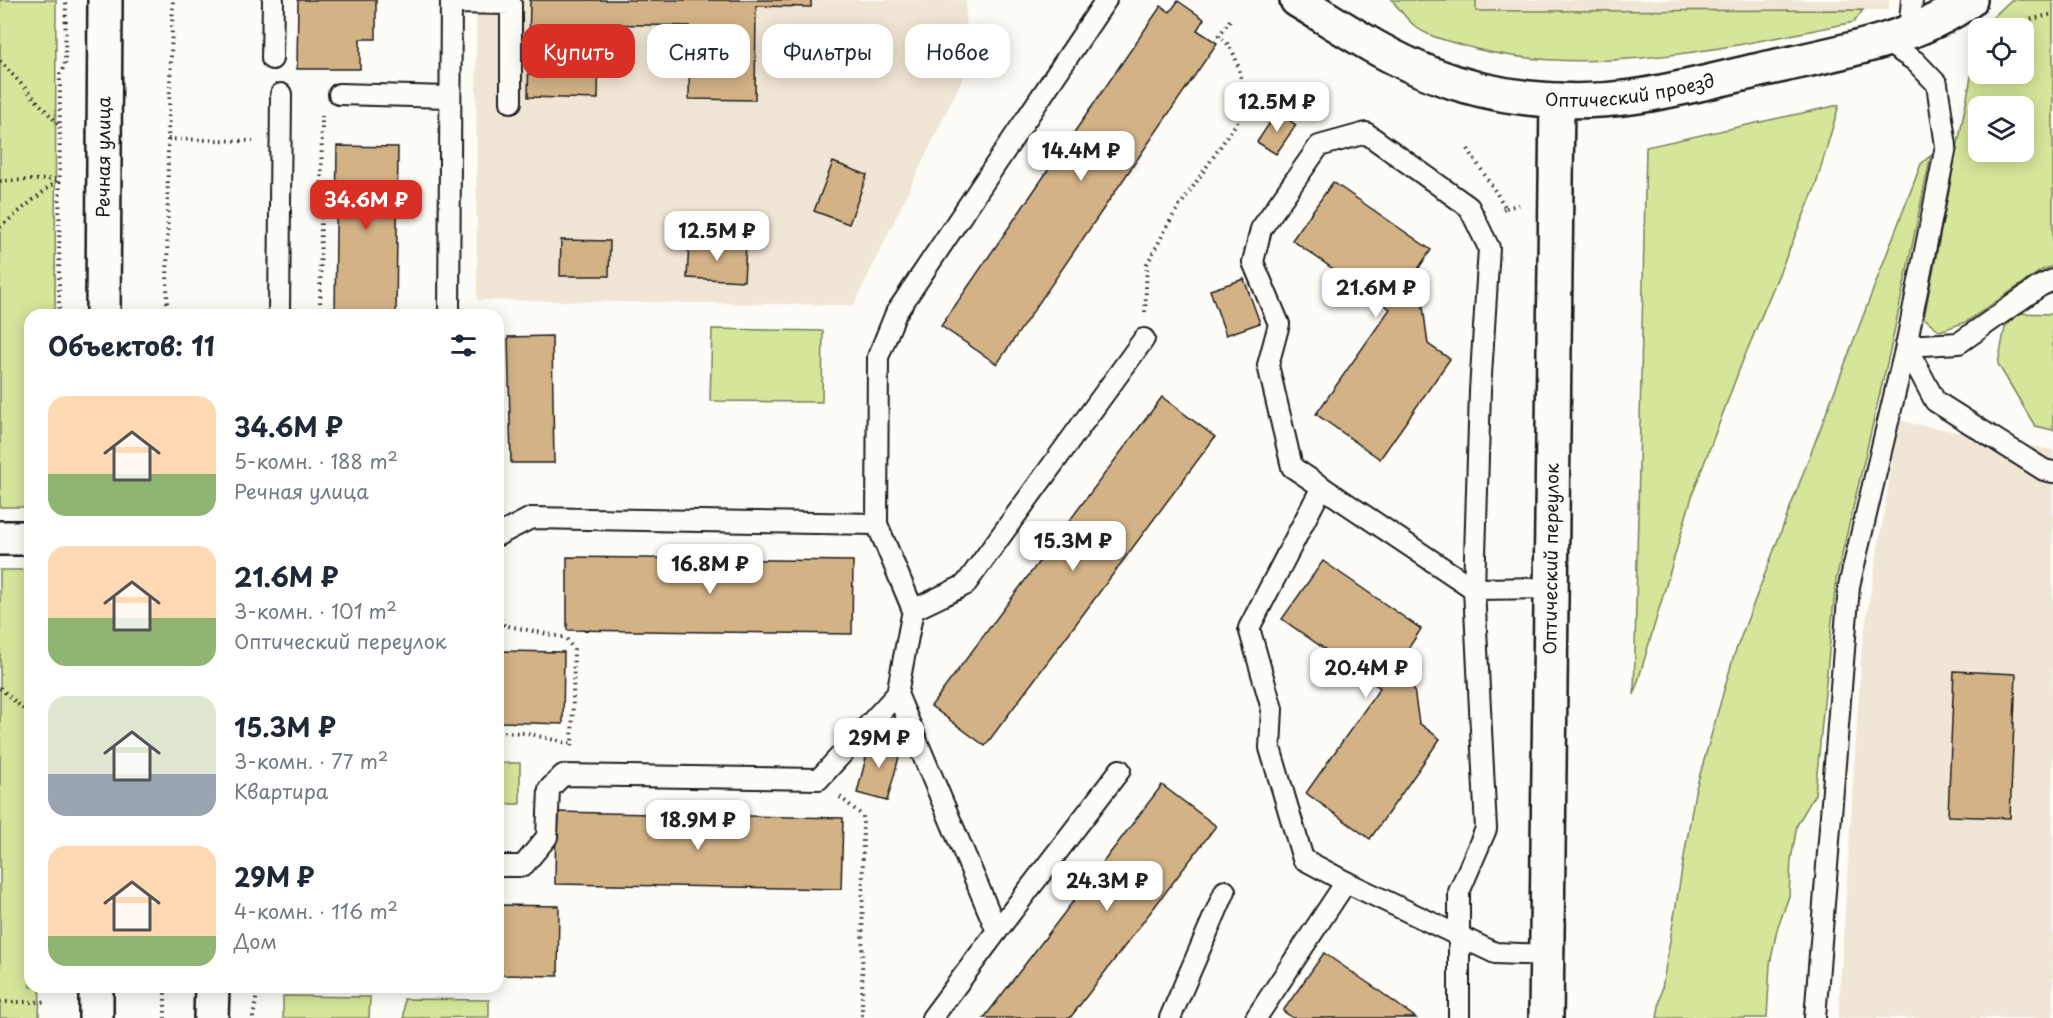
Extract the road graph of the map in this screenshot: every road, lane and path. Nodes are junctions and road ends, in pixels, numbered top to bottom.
1 (66, 0) edge
2 (105, 0) edge
3 (173, 0) edge
4 (273, 0) edge
5 (1106, 0) edge
6 (1296, 0) edge
7 (1970, 0) edge
8 (450, 2) edge
9 (1329, 8) edge
10 (2053, 14) edge
11 (1232, 17) dead end
12 (2034, 19) edge
13 (1901, 24) edge
14 (272, 59) dead end
15 (0, 61) edge
16 (281, 94) dead end
17 (339, 94) dead end
18 (449, 97) junction
19 (1557, 100) junction
20 (511, 102) dead end
21 (322, 106) dead end
22 (60, 126) junction
23 (168, 139) junction
24 (281, 142) junction
25 (60, 179) junction
26 (0, 181) edge
27 (0, 227) edge
28 (2053, 280) edge
29 (60, 309) edge
30 (103, 309) edge
31 (167, 309) edge
32 (279, 309) edge
33 (320, 309) edge
34 (449, 309) edge
35 (1144, 339) joint
36 (1906, 346) junction
37 (2053, 472) edge
38 (1322, 487) junction
39 (877, 524) junction
40 (504, 532) edge
41 (0, 538) edge
42 (24, 538) edge
43 (1553, 588) junction
44 (1474, 589) junction
45 (913, 610) junction
46 (504, 625) edge
47 (0, 688) edge
48 (897, 694) junction
49 (24, 710) edge
50 (504, 732) edge
51 (572, 744) junction
52 (1120, 770) dead end
53 (571, 775) junction
54 (819, 779) junction
55 (504, 866) edge
56 (1346, 882) junction
57 (1225, 891) dead end
58 (997, 931) junction
59 (1459, 937) junction
60 (1547, 955) junction
61 (96, 993) edge
62 (165, 993) edge
63 (212, 993) edge
64 (257, 993) edge
65 (0, 1002) edge
66 (47, 1002) dead end
67 (96, 1018) edge
68 (165, 1018) edge
69 (211, 1018) edge
70 (253, 1018) edge
71 (862, 1018) edge
72 (932, 1018) edge
73 (1170, 1018) edge
74 (1256, 1018) edge
75 (1460, 1018) edge
76 (1546, 1018) edge
77 (1815, 1018) edge

1 - 22 path
2 - 30 street, Речная улица
3 - 23 path
4 - 14 lane
5 - 39 lane
6 - 9 street, Оптический проезд
7 - 13 street, Оптический проезд
8 - 18 lane
8 - 20 lane
9 - 19 street, Оптический проезд
10 - 12 path
11 - 35 path
13 - 19 street, Оптический проезд
13 - 36 lane
15 - 22 path
16 - 24 lane
17 - 18 lane
18 - 34 lane
19 - 43 street, Оптический переулок
21 - 33 path
22 - 25 path
23 - 24 path
23 - 31 path
24 - 32 lane
25 - 26 path
25 - 27 path
25 - 29 path
28 - 36 lane
35 - 45 lane
36 - 37 lane
36 - 77 lane
38 - 44 lane
38 - 44 lane
38 - 56 lane
39 - 40 lane
39 - 45 lane
41 - 42 street
43 - 44 lane
43 - 60 street, Оптический переулок
44 - 59 lane
45 - 48 lane
46 - 51 path
47 - 49 path
48 - 54 lane
48 - 58 lane
50 - 51 path
51 - 53 path
52 - 58 lane
53 - 54 lane
53 - 55 lane
54 - 71 path
56 - 59 lane
56 - 74 lane
57 - 73 lane
58 - 72 lane
59 - 60 lane
59 - 75 lane
60 - 76 street, Оптический переулок
61 - 67 street
62 - 68 path
63 - 69 street
64 - 70 path
65 - 66 path

